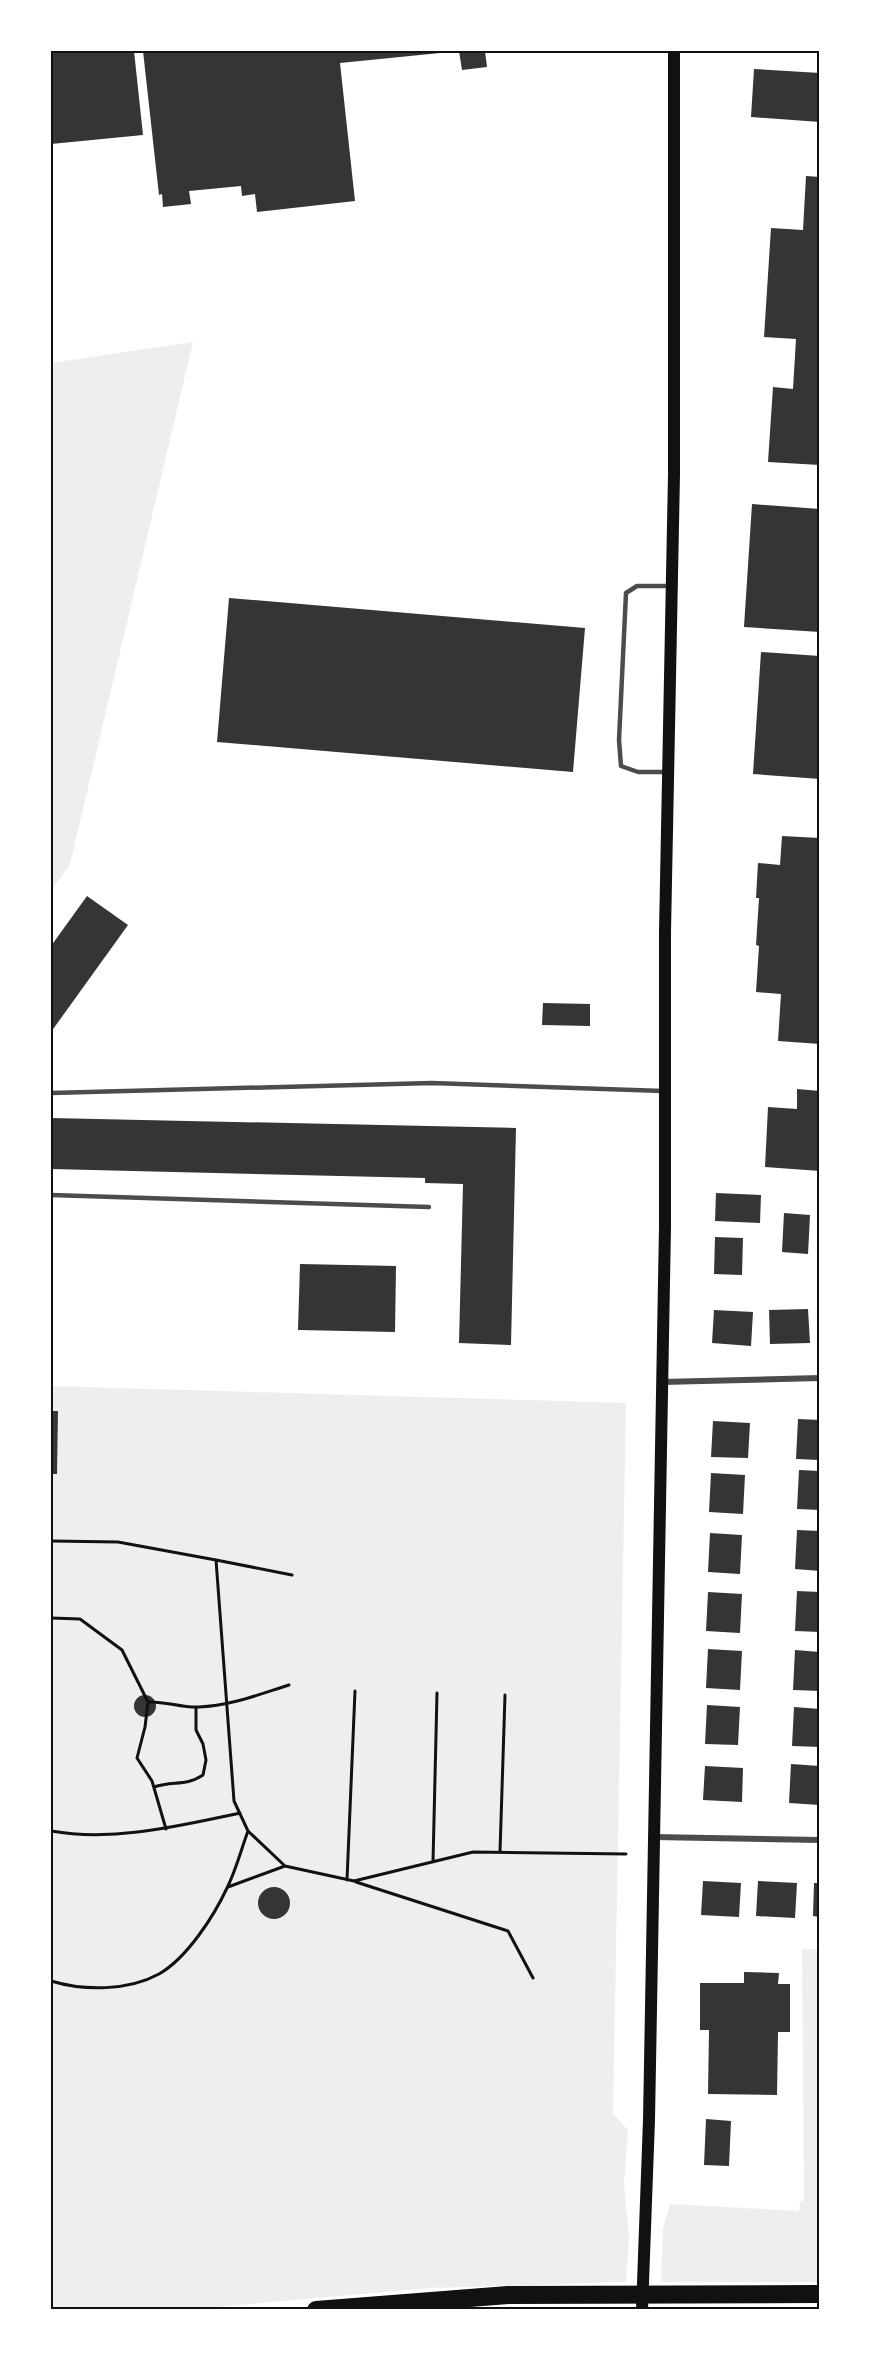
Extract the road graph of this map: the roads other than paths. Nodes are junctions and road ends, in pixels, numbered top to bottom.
1 (674, 51) edge
2 (673, 586) junction
3 (669, 772) junction
4 (665, 1091) junction
5 (51, 1093) edge
6 (51, 1195) edge
7 (429, 1207) dead end
8 (820, 1378) edge
9 (662, 1383) junction
10 (653, 1838) junction
11 (820, 1840) edge
12 (820, 2294) edge
13 (316, 2310) edge
14 (642, 2310) edge

1 - 2 main road
2 - 3 main road
2 - 3 lane
3 - 4 main road
4 - 5 lane
4 - 9 main road
6 - 7 lane
8 - 9 street
9 - 10 main road
10 - 11 street
10 - 14 main road
12 - 13 highway

